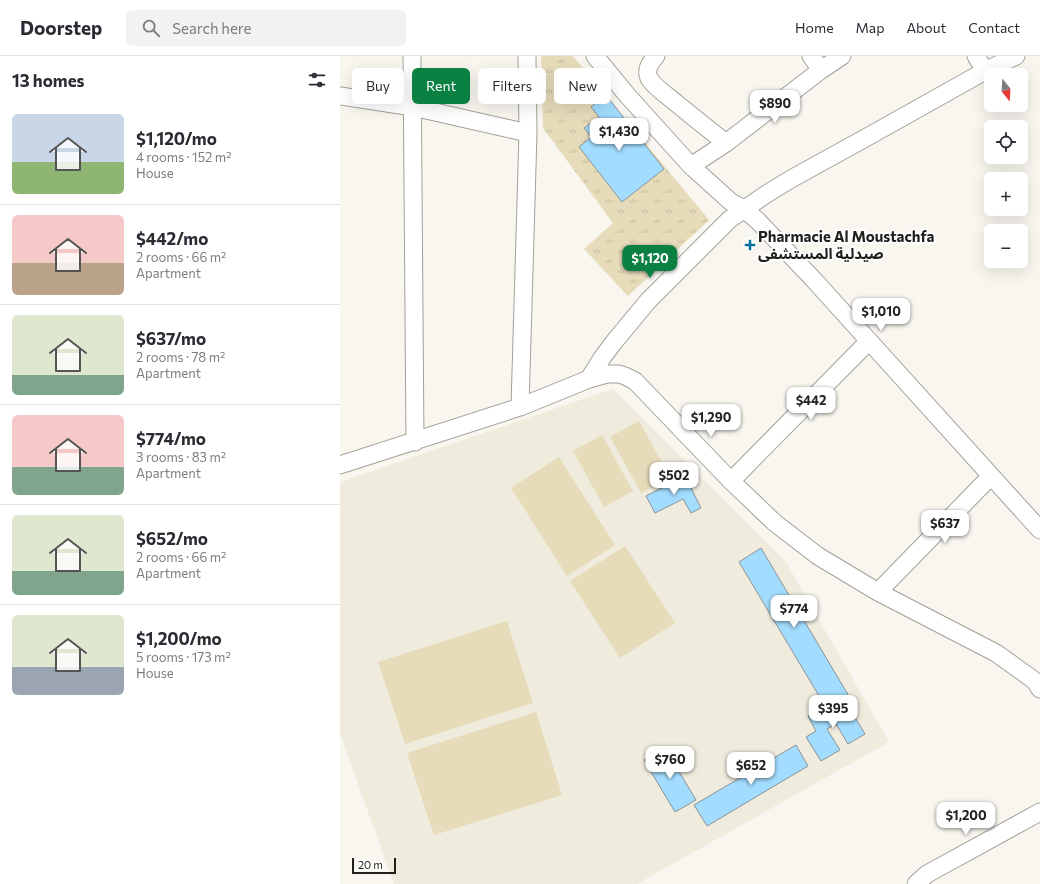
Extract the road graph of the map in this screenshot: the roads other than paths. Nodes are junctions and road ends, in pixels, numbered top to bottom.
1 (412, 56) edge
2 (527, 56) edge
3 (595, 56) edge
4 (656, 56) edge
5 (811, 56) edge
6 (842, 56) edge
7 (976, 56) edge
8 (1016, 56) edge
9 (993, 68) edge
10 (821, 70) junction
11 (984, 70) edge
12 (984, 73) edge
13 (340, 96) edge
14 (413, 107) junction
15 (528, 133) junction
16 (726, 143) junction
17 (691, 166) junction
18 (744, 209) junction
19 (869, 341) junction
20 (589, 379) junction
21 (520, 407) junction
22 (415, 442) junction
23 (340, 465) edge
24 (991, 476) junction
25 (731, 481) junction
26 (1040, 530) edge
27 (878, 592) junction
28 (1040, 688) edge
29 (1040, 812) edge
30 (916, 884) edge

1 - 14 street
2 - 15 street
3 - 17 street
4 - 16 street
5 - 10 street
6 - 10 street
7 - 11 street
8 - 9 street
10 - 16 street
12 - 18 street
13 - 14 street
14 - 15 street
14 - 22 street
15 - 21 street
16 - 17 street
17 - 18 street
18 - 19 street
18 - 20 street
19 - 24 street
19 - 25 street
20 - 21 street
20 - 25 street
21 - 22 street
22 - 23 street
24 - 26 street
24 - 27 street
25 - 27 street
27 - 28 street
29 - 30 street

